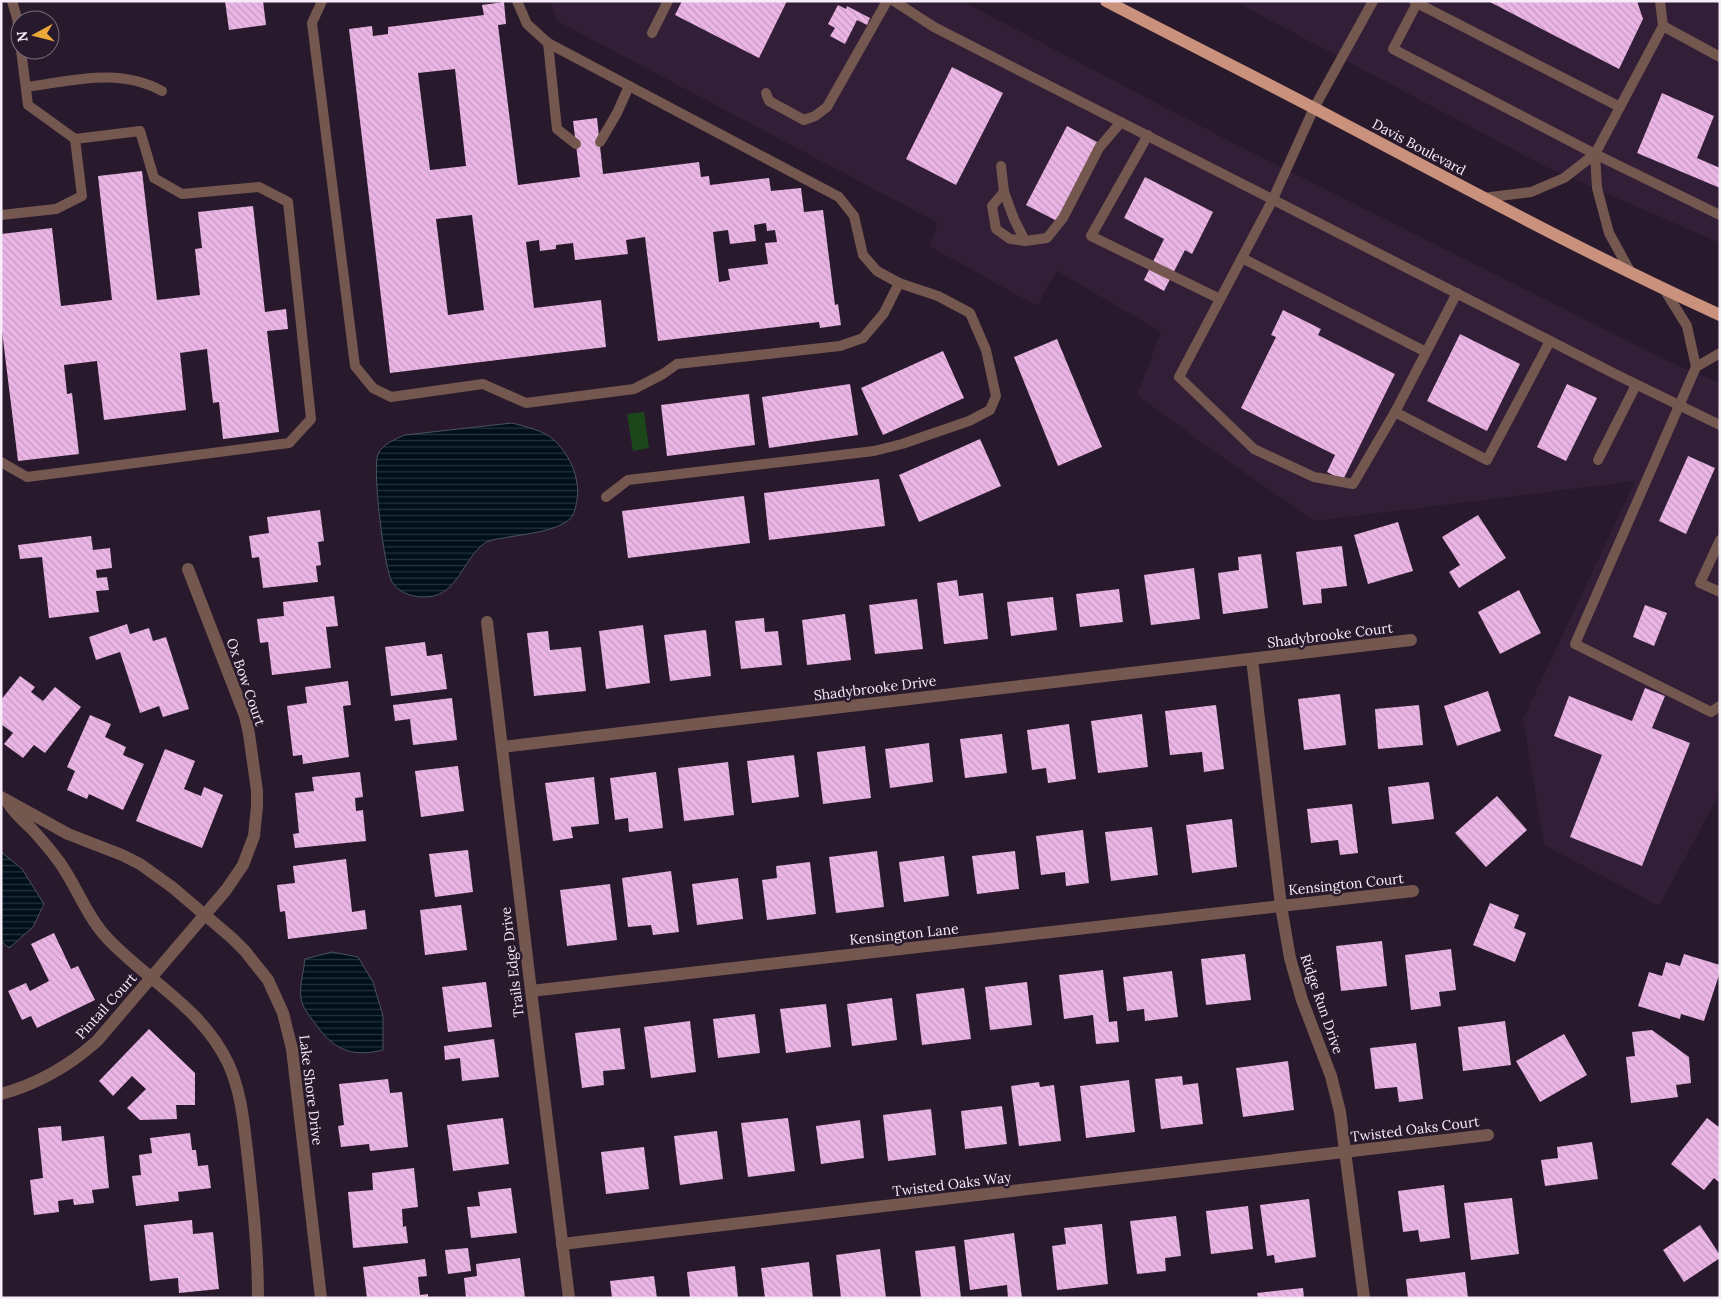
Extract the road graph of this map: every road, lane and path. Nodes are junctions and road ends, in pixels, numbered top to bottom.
1 (322, 1) edge
2 (517, 1) edge
3 (668, 1) edge
4 (887, 1) edge
5 (1106, 1) edge
6 (1373, 1) edge
7 (1660, 1) edge
8 (898, 2) edge
9 (1416, 2) edge
10 (1663, 26) junction
11 (652, 34) dead end
12 (548, 43) junction
13 (1720, 57) edge
14 (22, 60) edge
15 (629, 86) junction
16 (26, 87) junction
17 (162, 92) dead end
18 (766, 93) dead end
19 (1620, 107) junction
20 (1314, 108) junction
21 (1121, 122) junction
22 (1148, 135) junction
23 (75, 139) junction
24 (600, 142) dead end
25 (576, 144) dead end
26 (1595, 154) junction
27 (1001, 166) dead end
28 (1004, 192) junction
29 (1482, 198) junction
30 (1273, 199) junction
31 (1720, 214) edge
32 (1, 215) edge
33 (1025, 241) junction
34 (1242, 258) junction
35 (1632, 273) junction
36 (899, 283) junction
37 (1664, 289) junction
38 (1457, 293) junction
39 (1220, 299) junction
40 (1720, 315) edge
41 (1550, 341) junction
42 (1426, 352) junction
43 (1720, 352) edge
44 (1696, 368) junction
45 (1636, 385) junction
46 (1680, 406) junction
47 (1395, 412) junction
48 (1720, 425) edge
49 (1598, 460) dead end
50 (1, 462) edge
51 (606, 496) dead end
52 (1720, 540) edge
53 (1716, 555) edge
54 (188, 569) dead end
55 (1720, 592) edge
56 (487, 622) dead end
57 (1410, 640) dead end
58 (1252, 659) junction
59 (1720, 706) edge
60 (502, 747) junction
61 (4, 799) edge
62 (1414, 892) dead end
63 (1281, 906) junction
64 (205, 915) junction
65 (152, 978) junction
66 (531, 991) junction
67 (1, 1094) edge
68 (1488, 1135) dead end
69 (1346, 1153) junction
70 (562, 1244) junction
71 (258, 1298) edge
72 (321, 1298) edge
73 (569, 1298) edge
74 (1364, 1298) edge

1 - 36 lane
2 - 12 lane
3 - 11 lane
4 - 18 lane
5 - 20 main road, Davis Boulevard
6 - 20 lane
7 - 10 lane
8 - 21 lane
9 - 19 lane
9 - 26 lane
10 - 13 lane
10 - 19 lane
12 - 15 lane
12 - 25 lane
14 - 16 lane
15 - 24 lane
15 - 36 lane
16 - 17 lane
16 - 23 lane
19 - 26 lane
20 - 29 main road, Davis Boulevard
20 - 30 lane
21 - 22 lane
21 - 33 lane
22 - 30 lane
22 - 39 lane
23 - 32 lane
23 - 50 lane
26 - 29 lane
26 - 31 lane
26 - 35 lane
27 - 28 lane
28 - 33 lane
28 - 33 lane
29 - 35 main road, Davis Boulevard
30 - 34 lane
30 - 38 lane
34 - 39 lane
34 - 42 lane
35 - 37 main road, Davis Boulevard
36 - 51 lane
37 - 40 main road, Davis Boulevard
37 - 44 lane
38 - 41 lane
38 - 42 lane
39 - 47 lane
41 - 45 lane
41 - 47 lane
42 - 47 lane
43 - 44 lane
44 - 46 lane
45 - 46 lane
45 - 49 lane
46 - 48 lane
46 - 59 lane
52 - 53 lane
53 - 55 lane
54 - 64 street, Ox Bow Court
56 - 60 street, Trails Edge Drive
57 - 58 street, Shadybrooke Court
58 - 60 street, Shadybrooke Drive
58 - 63 street, Ridge Run Drive
60 - 66 street, Trails Edge Drive
61 - 64 street, Lake Shore Drive
61 - 65 street, Lake Shore Drive
62 - 63 street, Kensington Court
63 - 66 street, Kensington Lane
63 - 69 street, Ridge Run Drive
64 - 65 street
64 - 72 street, Lake Shore Drive
65 - 67 street, Pintail Court
65 - 71 street, Lake Shore Drive
66 - 70 street, Trails Edge Drive
68 - 69 street, Twisted Oaks Court
69 - 70 street, Twisted Oaks Way
69 - 74 street, Ridge Run Drive
70 - 73 street, Trails Edge Drive

